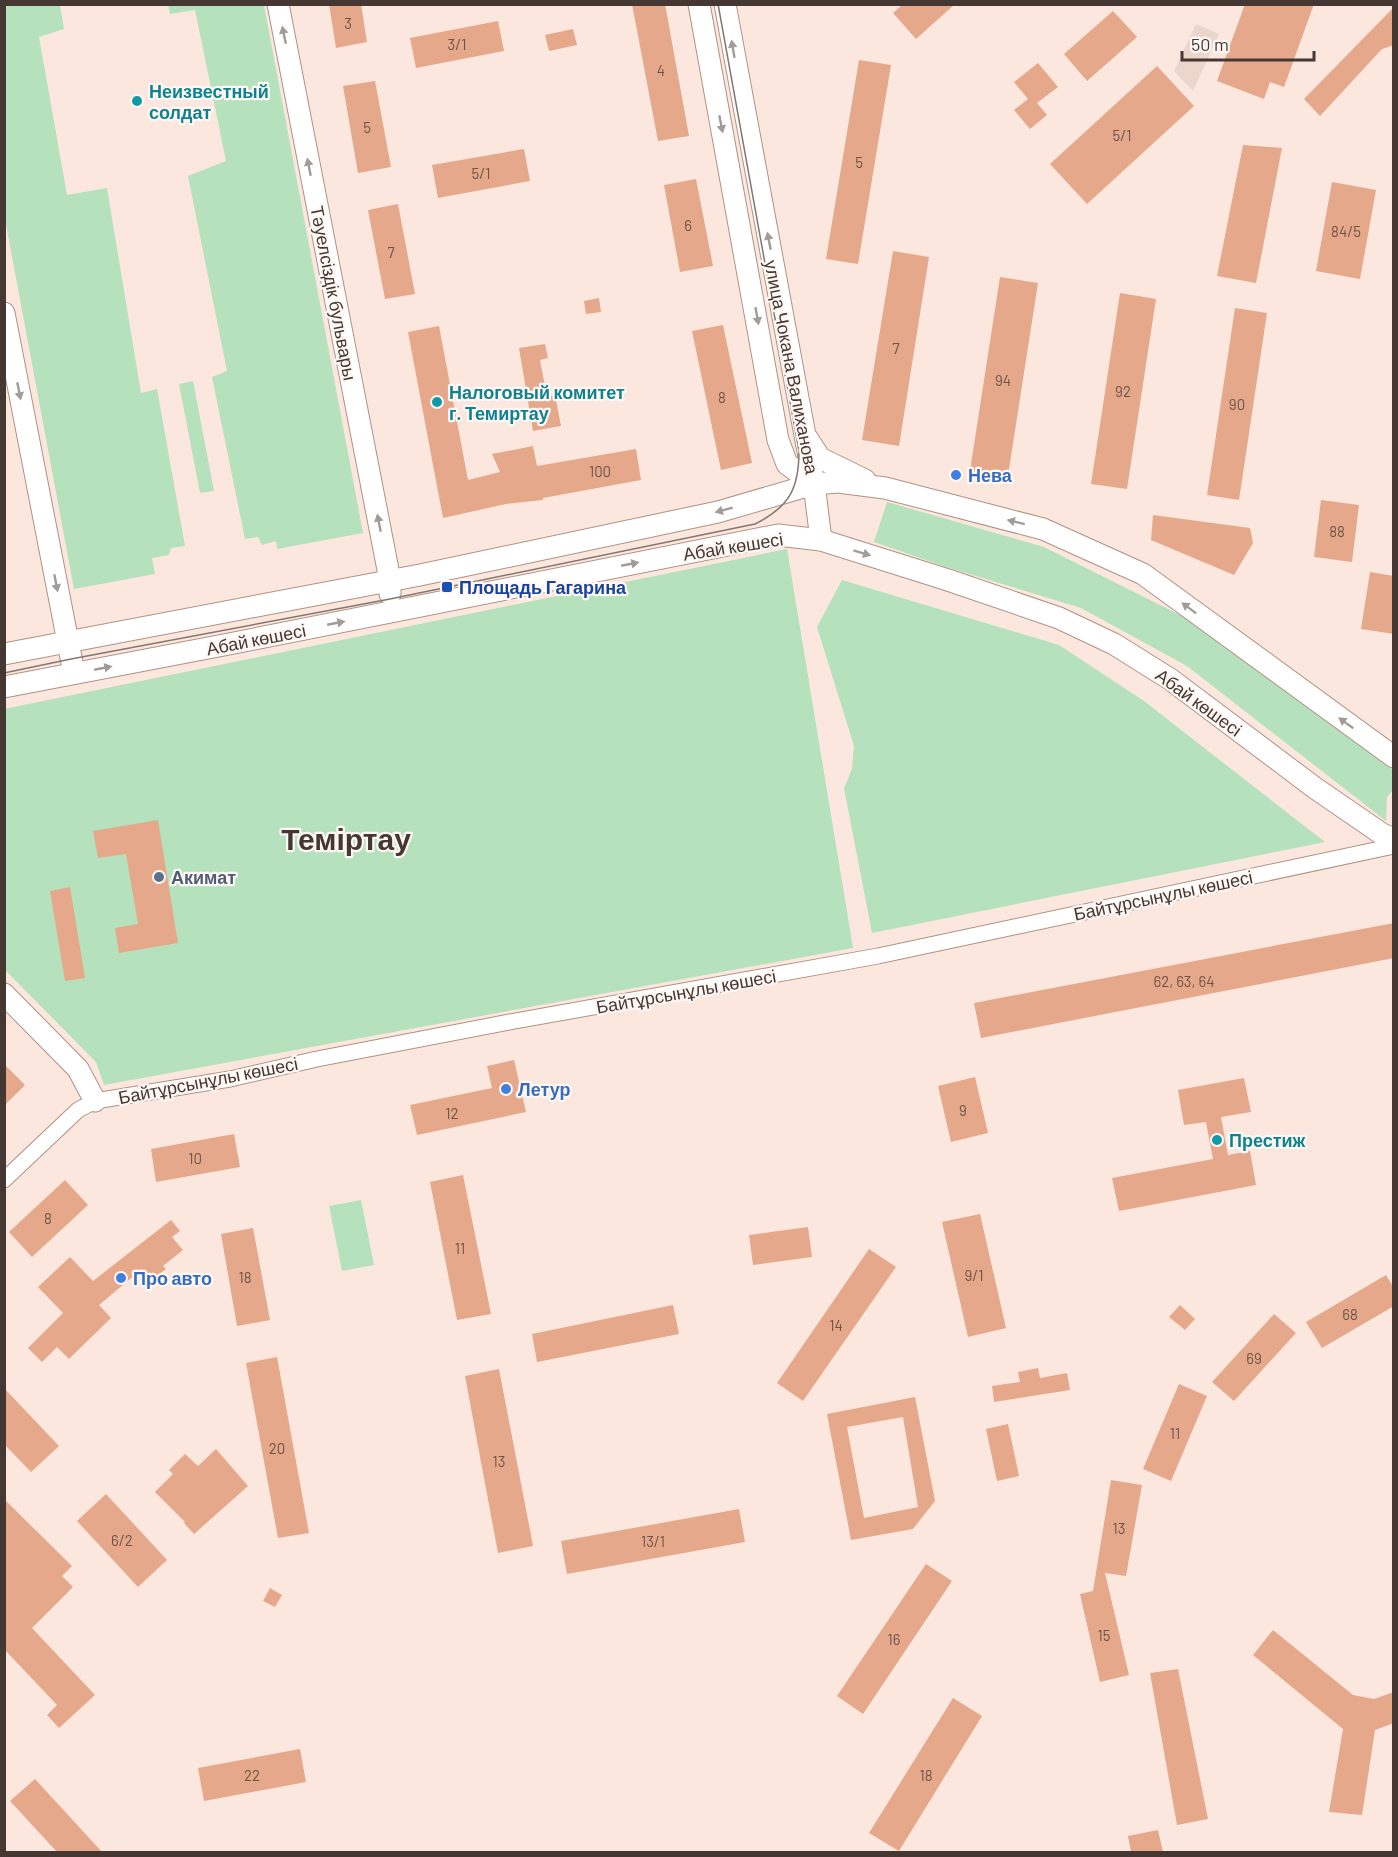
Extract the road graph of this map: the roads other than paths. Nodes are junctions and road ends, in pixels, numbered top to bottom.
1 (278, 4) edge
2 (699, 4) edge
3 (725, 4) edge
4 (4, 313) edge
5 (805, 434) junction
6 (778, 440) junction
7 (814, 484) junction
8 (885, 488) junction
9 (756, 501) junction
10 (821, 540) junction
11 (390, 580) junction
12 (388, 613) junction
13 (68, 642) junction
14 (4, 654) edge
15 (74, 673) junction
16 (4, 687) edge
17 (1394, 757) edge
18 (1394, 839) edge
19 (1394, 846) edge
20 (4, 994) edge
21 (95, 1101) junction
22 (4, 1180) edge

11 -> 1 street, Тәуелсіздік бульвары
2 -> 6 street, улица Чокана Валиханова
5 -> 3 street, улица Чокана Валиханова
4 -> 13 street
5 - 7 street, улица Чокана Валиханова
5 - 8 street
6 - 7 street, улица Чокана Валиханова
6 - 9 street
7 - 8 street, Абай көшесі
7 - 9 street, Абай көшесі
7 - 10 street
17 -> 8 street, Абай көшесі
9 -> 11 street, Абай көшесі
12 -> 10 street, Абай көшесі
10 -> 18 street, Абай көшесі
11 - 12 street, Тәуелсіздік бульвары
11 - 13 street, Абай көшесі
15 -> 12 street, Абай көшесі
13 - 14 street, Абай көшесі
13 - 15 street
15 - 16 street, Абай көшесі
19 - 21 street, Байтұрсынұлы көшесі
20 - 21 street
21 - 22 street, Байтұрсынұлы көшесі

